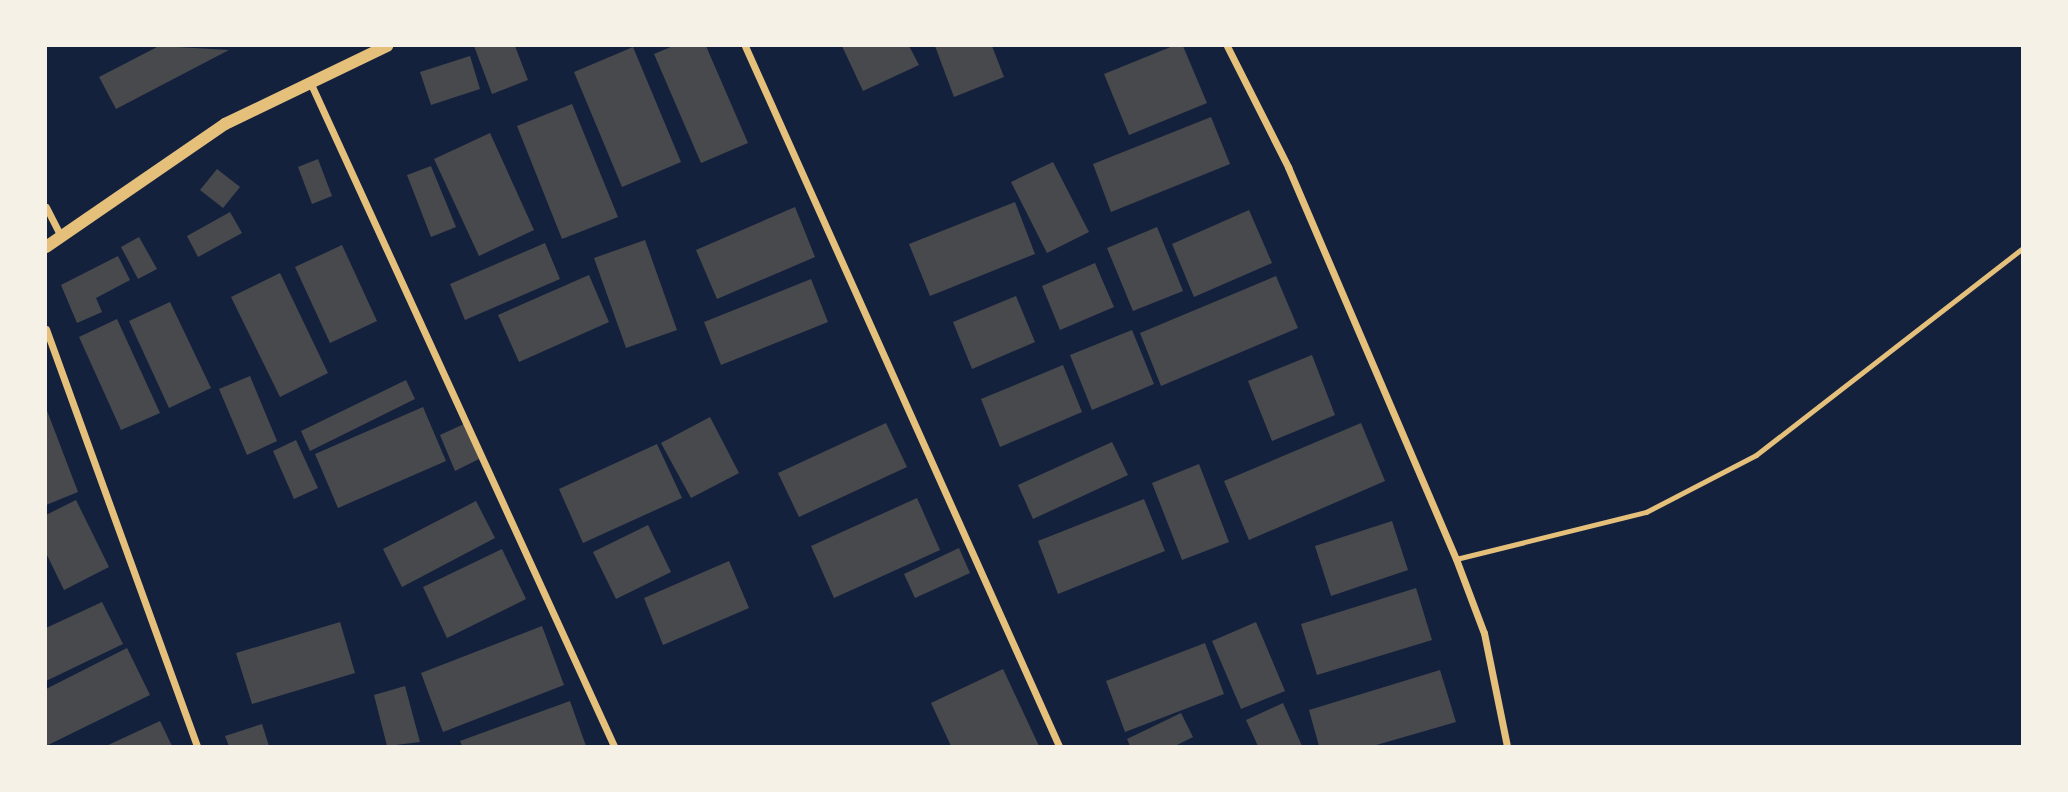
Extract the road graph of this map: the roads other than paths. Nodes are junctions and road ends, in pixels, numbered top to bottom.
1 (387, 46) edge
2 (745, 46) edge
3 (1227, 46) edge
4 (310, 82) junction
5 (46, 207) edge
6 (61, 236) junction
7 (46, 247) edge
8 (2022, 249) edge
9 (46, 329) edge
10 (1456, 559) junction
11 (197, 747) edge
12 (614, 747) edge
13 (1059, 747) edge
14 (1507, 747) edge

1 - 4 street
2 - 13 street
3 - 10 street
4 - 6 street
4 - 12 street
5 - 6 street
6 - 7 street
8 - 10 lane
9 - 11 street
10 - 14 street

